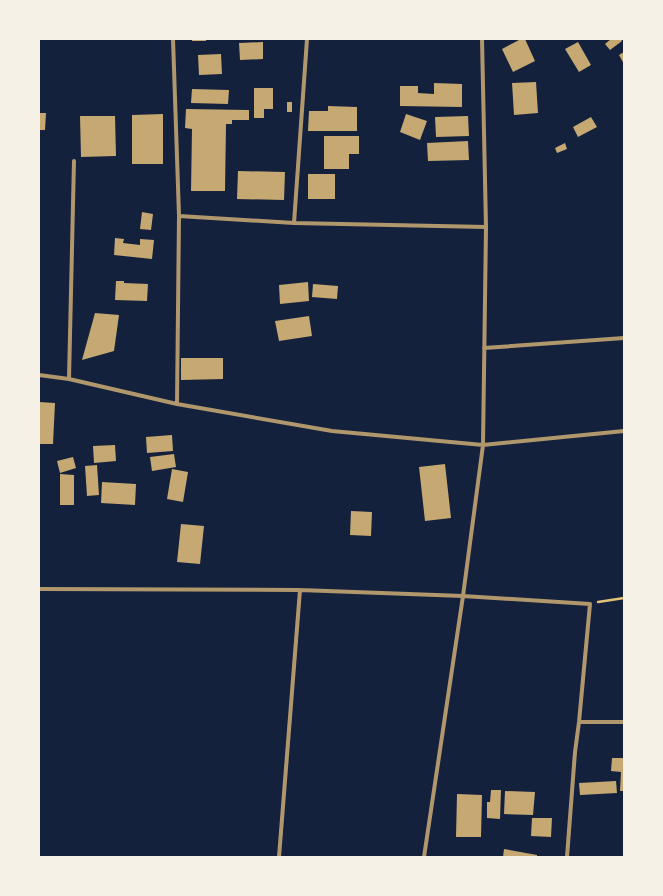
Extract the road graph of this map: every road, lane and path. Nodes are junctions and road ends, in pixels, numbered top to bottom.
1 (173, 39) edge
2 (307, 39) edge
3 (482, 39) edge
4 (74, 160) dead end
5 (179, 216) junction
6 (294, 223) junction
7 (486, 227) junction
8 (624, 338) edge
9 (484, 348) junction
10 (39, 375) edge
11 (69, 379) junction
12 (177, 404) junction
13 (624, 430) edge
14 (483, 445) junction
15 (39, 589) edge
16 (300, 590) junction
17 (463, 596) junction
18 (624, 598) edge
19 (590, 604) junction
20 (579, 722) junction
21 (624, 722) edge
22 (279, 857) edge
23 (424, 857) edge
24 (567, 857) edge

1 - 5 street
2 - 6 street
3 - 7 street
4 - 11 street
5 - 6 street
5 - 12 street
6 - 7 street
7 - 9 street
8 - 9 street
9 - 14 street
10 - 11 street
11 - 12 street
12 - 14 street
13 - 14 street
14 - 17 street
15 - 16 street
16 - 17 street
16 - 22 street
17 - 19 street
17 - 23 street
18 - 19 path
19 - 20 street
20 - 21 street
20 - 24 street

